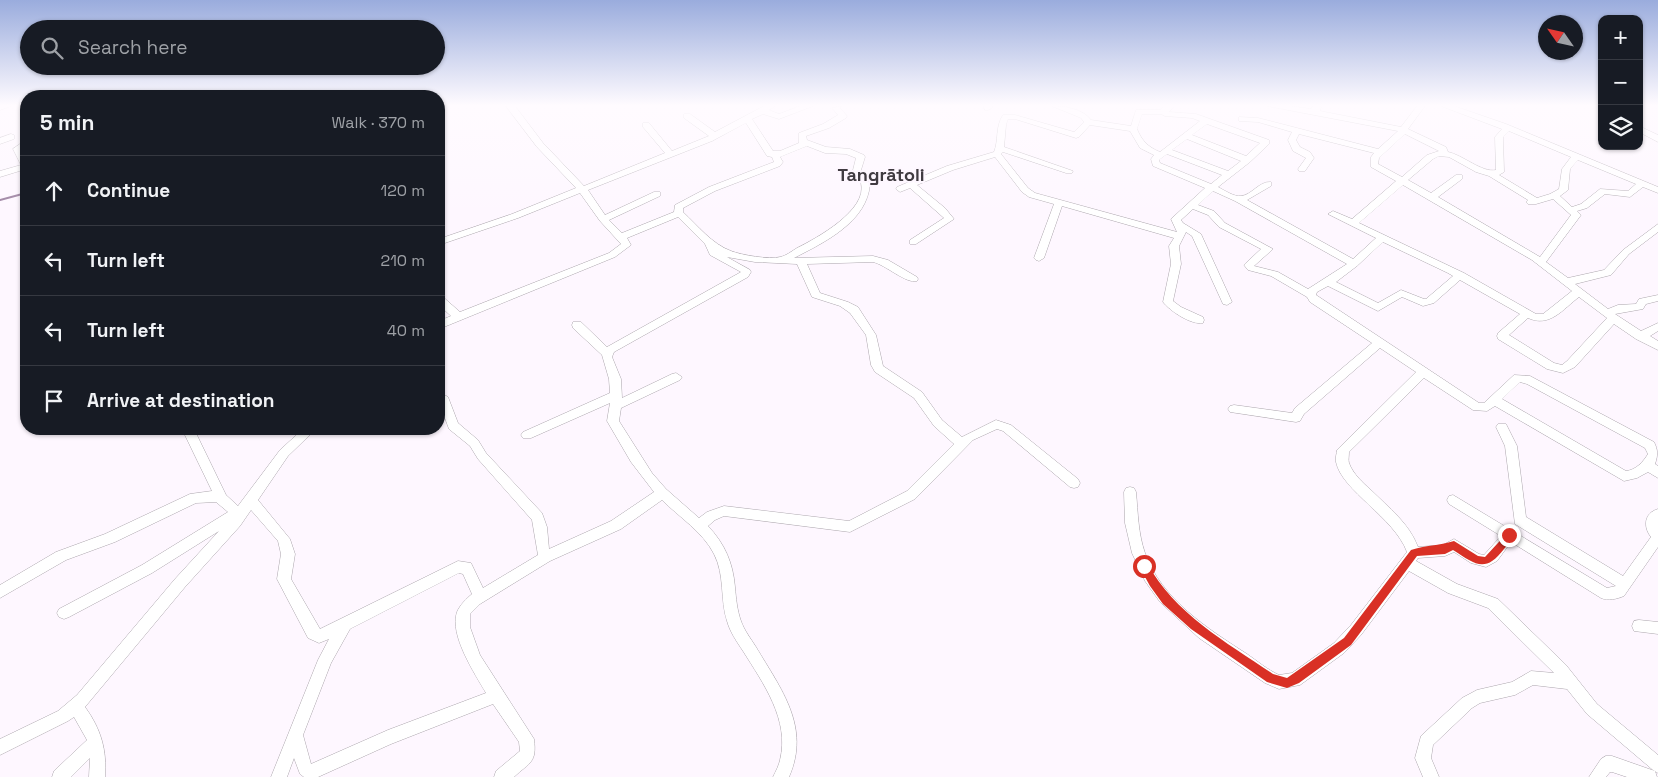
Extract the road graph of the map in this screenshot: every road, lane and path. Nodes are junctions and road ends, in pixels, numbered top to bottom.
1 (538, 142) edge
2 (661, 142) edge
3 (699, 142) edge
4 (762, 142) edge
5 (999, 142) edge
6 (1138, 142) edge
7 (1178, 142) edge
8 (1203, 142) edge
9 (1266, 142) edge
10 (1293, 142) edge
11 (1341, 142) edge
12 (1390, 142) edge
13 (1429, 142) edge
14 (1499, 142) edge
15 (1543, 142) edge
16 (802, 144) joint
17 (998, 151) junction
18 (1379, 152) junction
19 (1444, 152) junction
20 (1163, 153) junction
21 (670, 154) junction
22 (775, 155) junction
23 (1577, 156) junction
24 (1247, 160) junction
25 (20, 164) edge
26 (1302, 169) dead end
27 (1069, 171) dead end
28 (0, 174) edge
29 (1229, 174) junction
30 (1492, 174) junction
31 (1459, 177) dead end
32 (1403, 182) junction
33 (911, 184) junction
34 (1268, 184) dead end
35 (1643, 184) junction
36 (1212, 188) junction
37 (582, 189) junction
38 (900, 189) dead end
39 (1658, 190) edge
40 (656, 194) dead end
41 (1554, 195) junction
42 (1432, 198) junction
43 (1238, 199) junction
44 (1059, 202) junction
45 (1191, 206) junction
46 (1572, 210) junction
47 (679, 213) junction
48 (1333, 214) dead end
49 (603, 219) junction
50 (1353, 223) junction
51 (1180, 225) junction
52 (1658, 227) edge
53 (1179, 236) junction
54 (621, 237) junction
55 (1383, 237) junction
56 (445, 240) edge
57 (913, 242) dead end
58 (710, 243) junction
59 (1268, 249) junction
60 (1039, 258) dead end
61 (784, 259) junction
62 (800, 260) junction
63 (1541, 262) junction
64 (1354, 264) junction
65 (1269, 271) junction
66 (1460, 275) junction
67 (913, 279) dead end
68 (1328, 282) junction
69 (1567, 282) junction
70 (1579, 291) junction
71 (1311, 295) junction
72 (1658, 298) edge
73 (1227, 302) dead end
74 (445, 304) edge
75 (1528, 313) junction
76 (1610, 316) junction
77 (459, 317) junction
78 (1199, 320) dead end
79 (445, 323) edge
80 (577, 325) dead end
81 (1658, 327) edge
82 (1640, 336) junction
83 (1379, 343) junction
84 (1658, 346) edge
85 (607, 353) junction
86 (1423, 372) junction
87 (676, 378) dead end
88 (1494, 400) junction
89 (615, 401) junction
90 (445, 403) edge
91 (1234, 409) dead end
92 (1502, 427) dead end
93 (193, 435) edge
94 (304, 435) edge
95 (527, 435) dead end
96 (962, 444) junction
97 (1648, 464) junction
98 (1658, 473) edge
99 (1074, 483) dead end
100 (1130, 492) dead end
101 (662, 493) junction
102 (220, 497) junction
103 (1453, 500) dead end
104 (244, 507) junction
105 (1658, 514) edge
106 (699, 526) junction
107 (1509, 535) junction
108 (1658, 537) edge
109 (545, 557) junction
110 (1411, 558) junction
111 (1624, 584) junction
112 (0, 592) edge
113 (480, 597) junction
114 (64, 613) dead end
115 (346, 624) junction
116 (1640, 626) dead end
117 (1658, 628) edge
118 (1571, 682) junction
119 (496, 696) junction
120 (75, 706) junction
121 (296, 736) junction
122 (96, 742) junction
123 (0, 747) edge
124 (1658, 765) edge
125 (60, 777) edge
126 (97, 777) edge
127 (279, 777) edge
128 (502, 777) edge
129 (781, 777) edge
130 (1431, 777) edge
131 (1597, 777) edge
132 (1649, 777) edge

1 - 37 street
2 - 21 street
3 - 21 street
4 - 22 street
5 - 17 street
6 - 20 street
7 - 20 street
8 - 24 street
9 - 24 street
10 - 26 street
11 - 18 street
12 - 18 street
13 - 19 street
14 - 30 street
15 - 23 street
16 - 22 street
16 - 61 street
17 - 27 street
17 - 33 street
17 - 44 street
18 - 32 street
19 - 30 street
19 - 32 street
20 - 29 street
20 - 36 street
21 - 37 street
22 - 47 street
23 - 35 street
23 - 41 street
24 - 29 street
25 - 28 street
29 - 36 street
30 - 41 street
31 - 42 street
32 - 42 street
32 - 50 street
33 - 38 street
33 - 57 street
34 - 43 street
35 - 39 street
35 - 46 street
36 - 43 street
36 - 45 street
37 - 49 street
37 - 56 street
40 - 49 street
41 - 46 street
42 - 63 street
43 - 64 street
44 - 53 street
44 - 60 street
45 - 51 street
45 - 59 street
46 - 63 street
47 - 54 street
47 - 58 street
48 - 50 street
49 - 54 street
50 - 55 street
51 - 53 street
51 - 73 street
52 - 69 street
53 - 78 street
54 - 77 street
55 - 64 street
55 - 66 street
58 - 61 street
58 - 85 street
59 - 65 street
59 - 65 street
61 - 62 street
62 - 67 street
62 - 96 street
63 - 69 street
64 - 68 street
65 - 71 street
66 - 68 street
66 - 75 street
68 - 71 street
69 - 70 street
70 - 75 street
70 - 76 street
71 - 83 street
72 - 76 street
74 - 77 street
75 - 76 street
76 - 82 street
77 - 79 street
80 - 85 street
81 - 82 street
82 - 84 street
83 - 86 street
83 - 91 street
85 - 89 street
86 - 88 street
86 - 110 street
87 - 89 street
88 - 97 street
88 - 97 street
89 - 95 street
89 - 101 street
90 - 109 street
92 - 111 street
93 - 102 street
94 - 104 street
96 - 99 street
96 - 106 street
97 - 98 street
100 - 110 street
101 - 106 street
101 - 109 street
102 - 104 street
102 - 112 street
103 - 107 street
104 - 114 street
104 - 115 street
104 - 120 street
105 - 108 street
106 - 129 street
107 - 110 street
107 - 111 street
108 - 111 street
109 - 113 street
110 - 118 street
113 - 115 street
113 - 119 street
115 - 121 street
116 - 117 street
118 - 124 street
118 - 130 street
119 - 121 street
119 - 128 street
120 - 122 street
120 - 123 street
121 - 127 street
122 - 125 street
122 - 126 street
131 - 132 street

